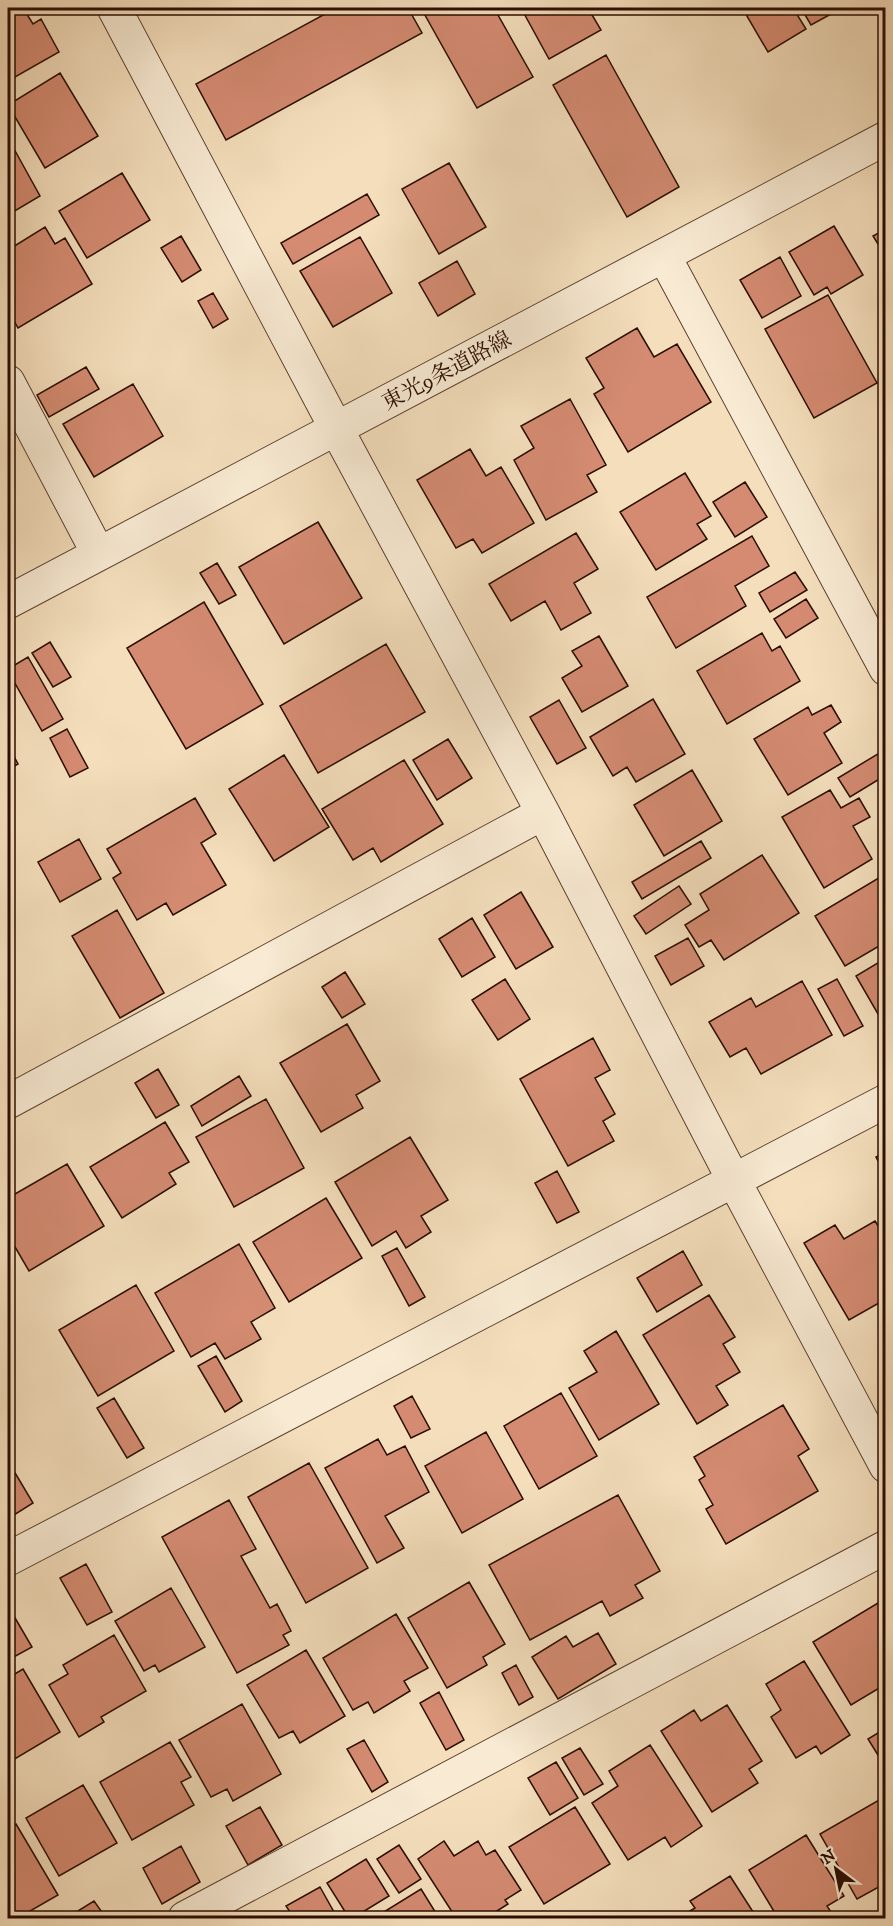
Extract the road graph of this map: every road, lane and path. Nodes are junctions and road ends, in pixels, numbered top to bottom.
1 (114, 8) edge
2 (885, 138) edge
3 (664, 255) junction
4 (8, 382) edge
5 (336, 428) junction
6 (98, 553) junction
7 (8, 602) edge
8 (885, 669) edge
9 (543, 813) junction
10 (885, 1101) edge
11 (8, 1102) edge
12 (733, 1179) junction
13 (885, 1466) edge
14 (885, 1547) edge
15 (8, 1559) edge
16 (185, 1918) edge

1 - 5 street
2 - 3 street, 東光9条道路線
3 - 5 street, 東光9条道路線
3 - 8 street
4 - 6 street
5 - 6 street, 東光9条道路線
5 - 9 street
6 - 7 street, 東光9条道路線
9 - 11 street
9 - 12 street
10 - 12 street
12 - 13 street
12 - 15 street
14 - 16 street

